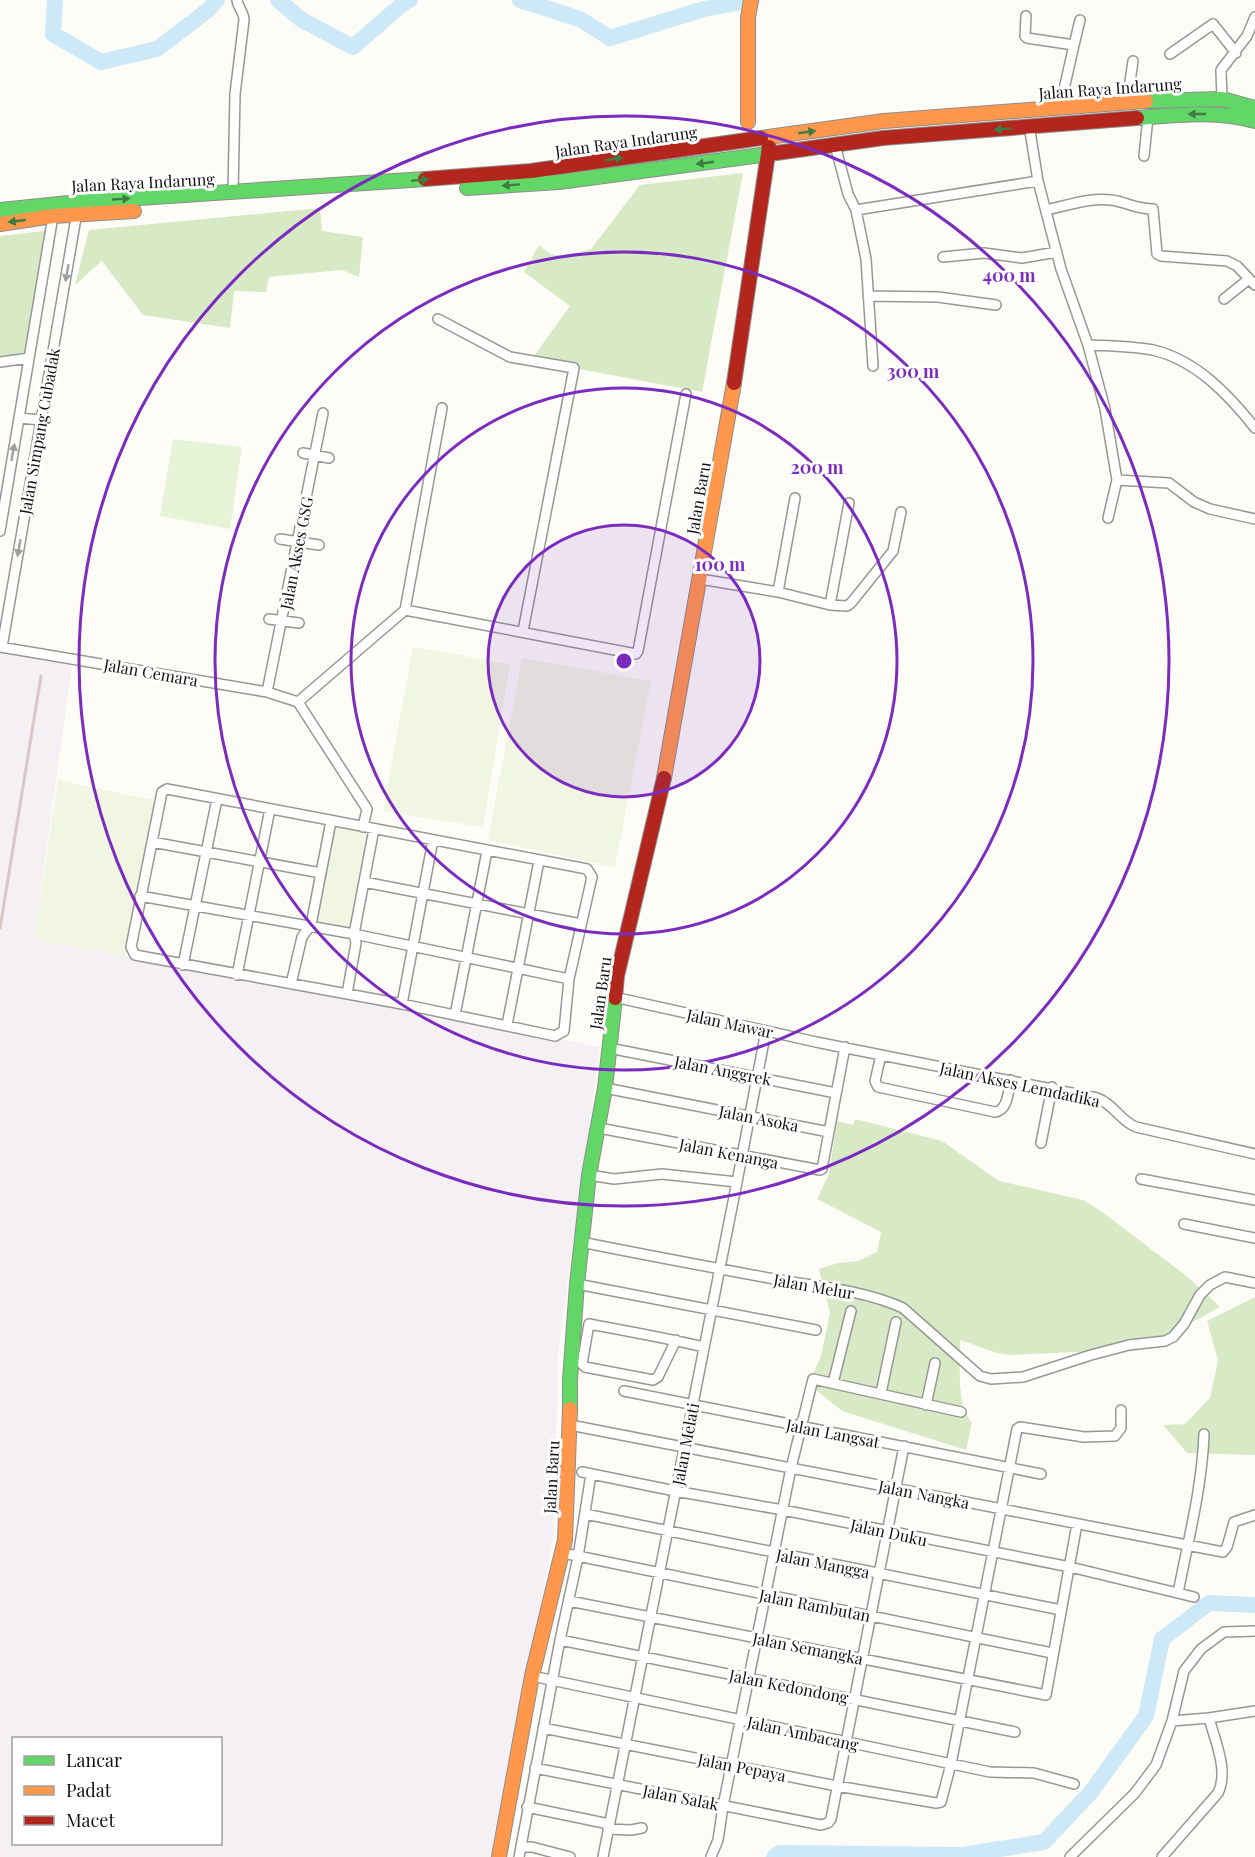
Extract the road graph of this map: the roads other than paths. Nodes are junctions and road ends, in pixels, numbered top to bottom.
1 (237, 0) edge
2 (751, 0) edge
3 (1026, 16) dead end
4 (1255, 17) edge
5 (1080, 20) dead end
6 (1074, 45) junction
7 (1236, 53) junction
8 (1170, 54) dead end
9 (1133, 61) dead end
10 (1222, 99) junction
11 (1127, 102) junction
12 (1060, 107) junction
13 (1255, 108) edge
14 (1028, 110) junction
15 (1148, 117) junction
16 (1255, 121) edge
17 (748, 122) joint
18 (1030, 128) junction
19 (756, 140) junction
20 (835, 145) junction
21 (770, 154) junction
22 (1144, 156) dead end
23 (747, 157) junction
24 (1038, 181) junction
25 (233, 193) junction
26 (61, 203) junction
27 (78, 208) junction
28 (0, 210) edge
29 (856, 210) junction
30 (1046, 210) junction
31 (53, 216) junction
32 (0, 224) edge
33 (1057, 252) junction
34 (943, 257) dead end
35 (1252, 282) edge
36 (868, 296) junction
37 (1224, 299) dead end
38 (996, 304) dead end
39 (438, 319) dead end
40 (1088, 345) junction
41 (29, 358) junction
42 (0, 362) edge
43 (873, 366) dead end
44 (686, 394) dead end
45 (442, 408) dead end
46 (323, 413) dead end
47 (19, 418) junction
48 (41, 420) junction
49 (1255, 428) edge
50 (303, 453) dead end
51 (315, 455) junction
52 (329, 458) dead end
53 (1117, 480) junction
54 (795, 498) dead end
55 (849, 503) dead end
56 (901, 512) dead end
57 (1108, 518) dead end
58 (1255, 519) edge
59 (0, 531) edge
60 (280, 539) dead end
61 (298, 542) junction
62 (320, 545) dead end
63 (700, 579) junction
64 (778, 592) junction
65 (830, 605) junction
66 (405, 610) junction
67 (269, 619) dead end
68 (282, 620) junction
69 (299, 623) dead end
70 (524, 631) junction
71 (1, 647) edge
72 (267, 692) junction
73 (298, 702) junction
74 (217, 799) junction
75 (270, 809) junction
76 (331, 821) junction
77 (363, 827) junction
78 (374, 829) junction
79 (433, 840) junction
80 (152, 842) junction
81 (487, 851) junction
82 (206, 852) junction
83 (260, 861) junction
84 (539, 861) junction
85 (321, 873) junction
86 (364, 882) junction
87 (423, 893) junction
88 (140, 896) junction
89 (477, 903) junction
90 (195, 906) junction
91 (528, 914) junction
92 (249, 915) junction
93 (581, 924) junction
94 (311, 926) junction
95 (354, 934) junction
96 (413, 946) junction
97 (466, 957) junction
98 (183, 965) junction
99 (518, 968) junction
100 (237, 975) junction
101 (569, 979) junction
102 (291, 984) junction
103 (347, 994) junction
104 (614, 997) junction
105 (402, 1004) junction
106 (455, 1015) junction
107 (507, 1026) junction
108 (766, 1031) junction
109 (845, 1047) junction
110 (609, 1048) junction
111 (881, 1055) junction
112 (757, 1077) junction
113 (1011, 1080) junction
114 (605, 1088) junction
115 (1052, 1088) junction
116 (836, 1093) junction
117 (749, 1117) junction
118 (599, 1128) junction
119 (829, 1132) junction
120 (1041, 1143) dead end
121 (1255, 1154) edge
122 (741, 1156) junction
123 (589, 1175) junction
124 (1141, 1179) dead end
125 (737, 1182) junction
126 (1255, 1200) edge
127 (1184, 1224) dead end
128 (1255, 1238) edge
129 (581, 1242) junction
130 (719, 1269) junction
131 (1255, 1283) edge
132 (577, 1284) junction
133 (711, 1310) junction
134 (851, 1311) dead end
135 (896, 1322) dead end
136 (816, 1330) dead end
137 (676, 1340) junction
138 (704, 1347) junction
139 (935, 1363) dead end
140 (833, 1383) junction
141 (624, 1391) dead end
142 (881, 1394) junction
143 (692, 1405) junction
144 (926, 1405) junction
145 (1121, 1410) dead end
146 (961, 1412) dead end
147 (570, 1425) junction
148 (801, 1426) junction
149 (1204, 1434) dead end
150 (684, 1446) junction
151 (904, 1446) junction
152 (1008, 1467) junction
153 (791, 1468) junction
154 (1041, 1474) dead end
155 (895, 1489) junction
156 (675, 1491) junction
157 (1000, 1509) junction
158 (783, 1510) junction
159 (585, 1514) junction
160 (1255, 1515) edge
161 (1077, 1524) junction
162 (887, 1531) junction
163 (667, 1532) junction
164 (1187, 1546) junction
165 (992, 1552) junction
166 (563, 1553) junction
167 (775, 1553) junction
168 (578, 1557) junction
169 (1070, 1567) junction
170 (659, 1573) junction
171 (879, 1574) junction
172 (1178, 1593) junction
173 (766, 1595) junction
174 (985, 1595) junction
175 (1194, 1597) dead end
176 (569, 1601) junction
177 (1061, 1611) junction
178 (871, 1616) junction
179 (650, 1617) junction
180 (1255, 1631) edge
181 (976, 1637) junction
182 (758, 1638) junction
183 (561, 1640) junction
184 (1052, 1653) junction
185 (642, 1656) junction
186 (862, 1659) junction
187 (532, 1676) junction
188 (750, 1678) junction
189 (552, 1680) junction
190 (968, 1680) junction
191 (634, 1698) junction
192 (854, 1699) junction
193 (1255, 1711) edge
194 (1209, 1718) junction
195 (740, 1720) junction
196 (960, 1721) junction
197 (1172, 1721) junction
198 (546, 1728) junction
199 (1015, 1732) dead end
200 (846, 1742) junction
201 (625, 1744) junction
202 (951, 1764) junction
203 (731, 1765) junction
204 (538, 1769) junction
205 (617, 1785) junction
206 (1074, 1785) dead end
207 (837, 1786) junction
208 (723, 1806) junction
209 (529, 1808) junction
210 (609, 1826) junction
211 (642, 1828) dead end
212 (521, 1852) edge
213 (499, 1857) edge
214 (570, 1857) edge
215 (603, 1857) edge
216 (711, 1857) edge
217 (1070, 1857) edge
218 (1162, 1857) edge

1 - 25 street
2 - 17 main road
3 - 6 street
4 - 7 street
5 - 6 street
6 - 12 street
7 - 8 street
7 - 10 street
9 - 11 street
10 - 11 main road, Jalan Raya Indarung
10 - 13 main road, Jalan Raya Indarung
11 - 12 main road, Jalan Raya Indarung
12 - 14 main road, Jalan Raya Indarung
14 - 18 street
19 -> 14 main road, Jalan Raya Indarung
16 -> 15 main road, Jalan Raya Indarung
15 - 18 main road, Jalan Raya Indarung
15 - 22 street
17 - 19 street
18 -> 20 main road, Jalan Raya Indarung
18 - 24 street
19 - 21 main road, Jalan Baru
19 - 23 street
19 - 23 street
25 -> 19 main road, Jalan Raya Indarung
20 - 21 main road, Jalan Raya Indarung
20 - 29 street
21 - 23 main road, Jalan Raya Indarung
21 - 63 main road, Jalan Baru
23 -> 27 main road, Jalan Raya Indarung
24 - 29 street
24 - 30 street
27 -> 25 main road, Jalan Raya Indarung
26 - 27 main road, Jalan Raya Indarung
26 - 28 main road, Jalan Raya Indarung
26 - 31 street
27 - 31 main road, Jalan Raya Indarung
27 -> 48 street, Jalan Simpang Cubadak
29 - 36 street
30 - 33 street
30 - 35 street
31 -> 32 main road, Jalan Raya Indarung
31 - 41 street, Jalan Simpang Cubadak
33 - 34 street
33 - 40 street
35 - 37 street
36 - 38 street
36 - 43 street
39 - 70 street
40 - 49 street
40 - 53 street
41 - 42 street
41 - 47 street, Jalan Simpang Cubadak
44 - 70 street
45 - 66 street
46 - 51 street, Jalan Akses GSG
47 - 48 street
59 -> 47 street, Jalan Simpang Cubadak
48 -> 71 street, Jalan Simpang Cubadak
50 - 51 street
51 - 52 street
51 - 61 street, Jalan Akses GSG
53 - 57 street
53 - 58 street
54 - 64 street
55 - 65 street
56 - 65 street
60 - 61 street
61 - 62 street
61 - 68 street, Jalan Akses GSG
63 - 64 street
63 - 104 main road, Jalan Baru
64 - 65 street
66 - 70 street
66 - 73 street
67 - 68 street
68 - 69 street
68 - 72 street, Jalan Akses GSG
71 - 72 street, Jalan Cemara
72 - 73 street, Jalan Cemara
73 - 77 street
74 - 75 street
74 - 80 street
74 - 82 street
75 - 76 street
75 - 83 street
76 - 77 street
76 - 85 street
77 - 78 street
78 - 79 street
78 - 86 street
79 - 81 street
79 - 87 street
80 - 82 street
80 - 88 street
81 - 84 street
81 - 89 street
82 - 83 street
82 - 90 street
83 - 85 street
83 - 92 street
84 - 91 street
84 - 93 street
85 - 94 street
86 - 87 street
86 - 95 street
87 - 89 street
87 - 96 street
88 - 90 street
88 - 98 street
89 - 91 street
89 - 97 street
90 - 92 street
90 - 98 street
91 - 93 street
91 - 99 street
92 - 94 street
92 - 100 street
93 - 101 street
94 - 95 street
94 - 102 street
95 - 96 street
95 - 103 street
96 - 97 street
96 - 105 street
97 - 99 street
97 - 106 street
98 - 100 street
99 - 101 street
99 - 107 street
100 - 102 street
101 - 107 street
102 - 103 street
103 - 105 street
104 - 108 street, Jalan Mawar
104 - 110 main road, Jalan Baru
105 - 106 street
106 - 107 street
108 - 109 street, Jalan Mawar
108 - 112 street, Jalan Melati
109 - 111 street, Jalan Akses Lemdadika
109 - 116 street
110 - 112 street, Jalan Anggrek
110 - 114 main road, Jalan Baru
111 - 113 street, Jalan Akses Lemdadika
111 - 113 street
112 - 116 street, Jalan Anggrek
112 - 117 street, Jalan Melati
113 - 115 street, Jalan Akses Lemdadika
114 - 117 street, Jalan Asoka
114 - 118 main road, Jalan Baru
115 - 120 street
115 - 121 street, Jalan Akses Lemdadika
116 - 119 street
117 - 119 street, Jalan Asoka
117 - 122 street, Jalan Melati
118 - 122 street, Jalan Kenanga
118 - 123 main road, Jalan Baru
119 - 122 street, Jalan Kenanga
122 - 125 street, Jalan Melati
123 - 125 street
123 - 129 main road, Jalan Baru
124 - 126 street
125 - 130 street, Jalan Melati
127 - 128 street
129 - 130 street, Jalan Melur
129 - 132 main road, Jalan Baru
130 - 131 street, Jalan Melur
130 - 133 street, Jalan Melati
132 - 133 street
132 - 147 main road, Jalan Baru
133 - 136 street
133 - 138 street, Jalan Melati
134 - 140 street
135 - 142 street
137 - 137 street
137 - 138 street
138 - 143 street, Jalan Melati
139 - 144 street
140 - 142 street
140 - 148 street
141 - 143 street, Jalan Langsat
142 - 144 street
143 - 148 street, Jalan Langsat
143 - 150 street, Jalan Melati
144 - 146 street
145 - 152 street
147 - 150 street, Jalan Nangka
147 - 166 main road, Jalan Baru
148 - 151 street, Jalan Langsat
148 - 153 street
149 - 164 street
150 - 153 street, Jalan Nangka
150 - 156 street, Jalan Melati
151 - 152 street, Jalan Langsat
151 - 155 street
152 - 154 street, Jalan Langsat
152 - 157 street
153 - 155 street, Jalan Nangka
153 - 158 street
155 - 157 street, Jalan Nangka
155 - 162 street
156 - 158 street, Jalan Duku
156 - 159 street, Jalan Duku
156 - 163 street, Jalan Melati
157 - 161 street, Jalan Nangka
157 - 165 street
158 - 162 street, Jalan Duku
158 - 167 street
159 - 163 street, Jalan Mangga
159 - 168 street
160 - 164 street, Jalan Nangka
161 - 164 street, Jalan Nangka
161 - 169 street
162 - 165 street, Jalan Duku
162 - 171 street
163 - 167 street, Jalan Mangga
163 - 170 street, Jalan Melati
164 - 172 street
165 - 169 street, Jalan Duku
165 - 174 street
166 - 168 street, Jalan Rambutan
166 - 187 main road, Jalan Baru
167 - 171 street, Jalan Mangga
167 - 173 street
168 - 170 street, Jalan Rambutan
168 - 176 street
169 - 172 street, Jalan Duku
169 - 177 street
170 - 173 street, Jalan Rambutan
170 - 179 street, Jalan Melati
171 - 174 street, Jalan Mangga
171 - 178 street
172 - 175 street, Jalan Duku
173 - 178 street, Jalan Rambutan
173 - 182 street
174 - 177 street, Jalan Mangga
174 - 181 street
176 - 179 street, Jalan Semangka
176 - 183 street
177 - 184 street
178 - 181 street, Jalan Rambutan
178 - 186 street
179 - 182 street, Jalan Semangka
179 - 185 street, Jalan Melati
180 - 197 street
181 - 184 street, Jalan Rambutan
181 - 190 street
182 - 186 street, Jalan Semangka
182 - 188 street
183 - 185 street, Jalan Kedondong
183 - 189 street
184 - 190 street, Jalan Semangka
185 - 188 street, Jalan Kedondong
185 - 191 street, Jalan Melati
186 - 190 street, Jalan Semangka
186 - 192 street
187 - 189 street, Jalan Ambacang
187 - 213 main road, Jalan Baru
188 - 192 street, Jalan Kedondong
188 - 195 street
189 - 191 street, Jalan Ambacang
189 - 198 street
190 - 196 street
191 - 195 street, Jalan Ambacang
191 - 201 street, Jalan Melati
192 - 196 street, Jalan Kedondong
192 - 200 street
193 - 194 street
194 - 197 street
194 - 218 street
195 - 200 street, Jalan Ambacang
195 - 203 street
196 - 199 street, Jalan Kedondong
196 - 202 street
197 - 217 street
198 - 201 street, Jalan Pepaya
198 - 204 street
200 - 202 street, Jalan Ambacang
200 - 207 street
201 - 203 street, Jalan Pepaya
201 - 205 street, Jalan Melati
202 - 206 street, Jalan Ambacang
202 - 207 street, Jalan Pepaya
203 - 207 street, Jalan Pepaya
203 - 208 street
204 - 205 street, Jalan Salak
204 - 209 street
205 - 208 street, Jalan Salak
205 - 210 street, Jalan Melati
207 - 208 street, Jalan Salak
208 - 216 street
209 - 210 street
209 - 212 street
210 - 211 street
210 - 215 street, Jalan Melati
212 - 214 street

